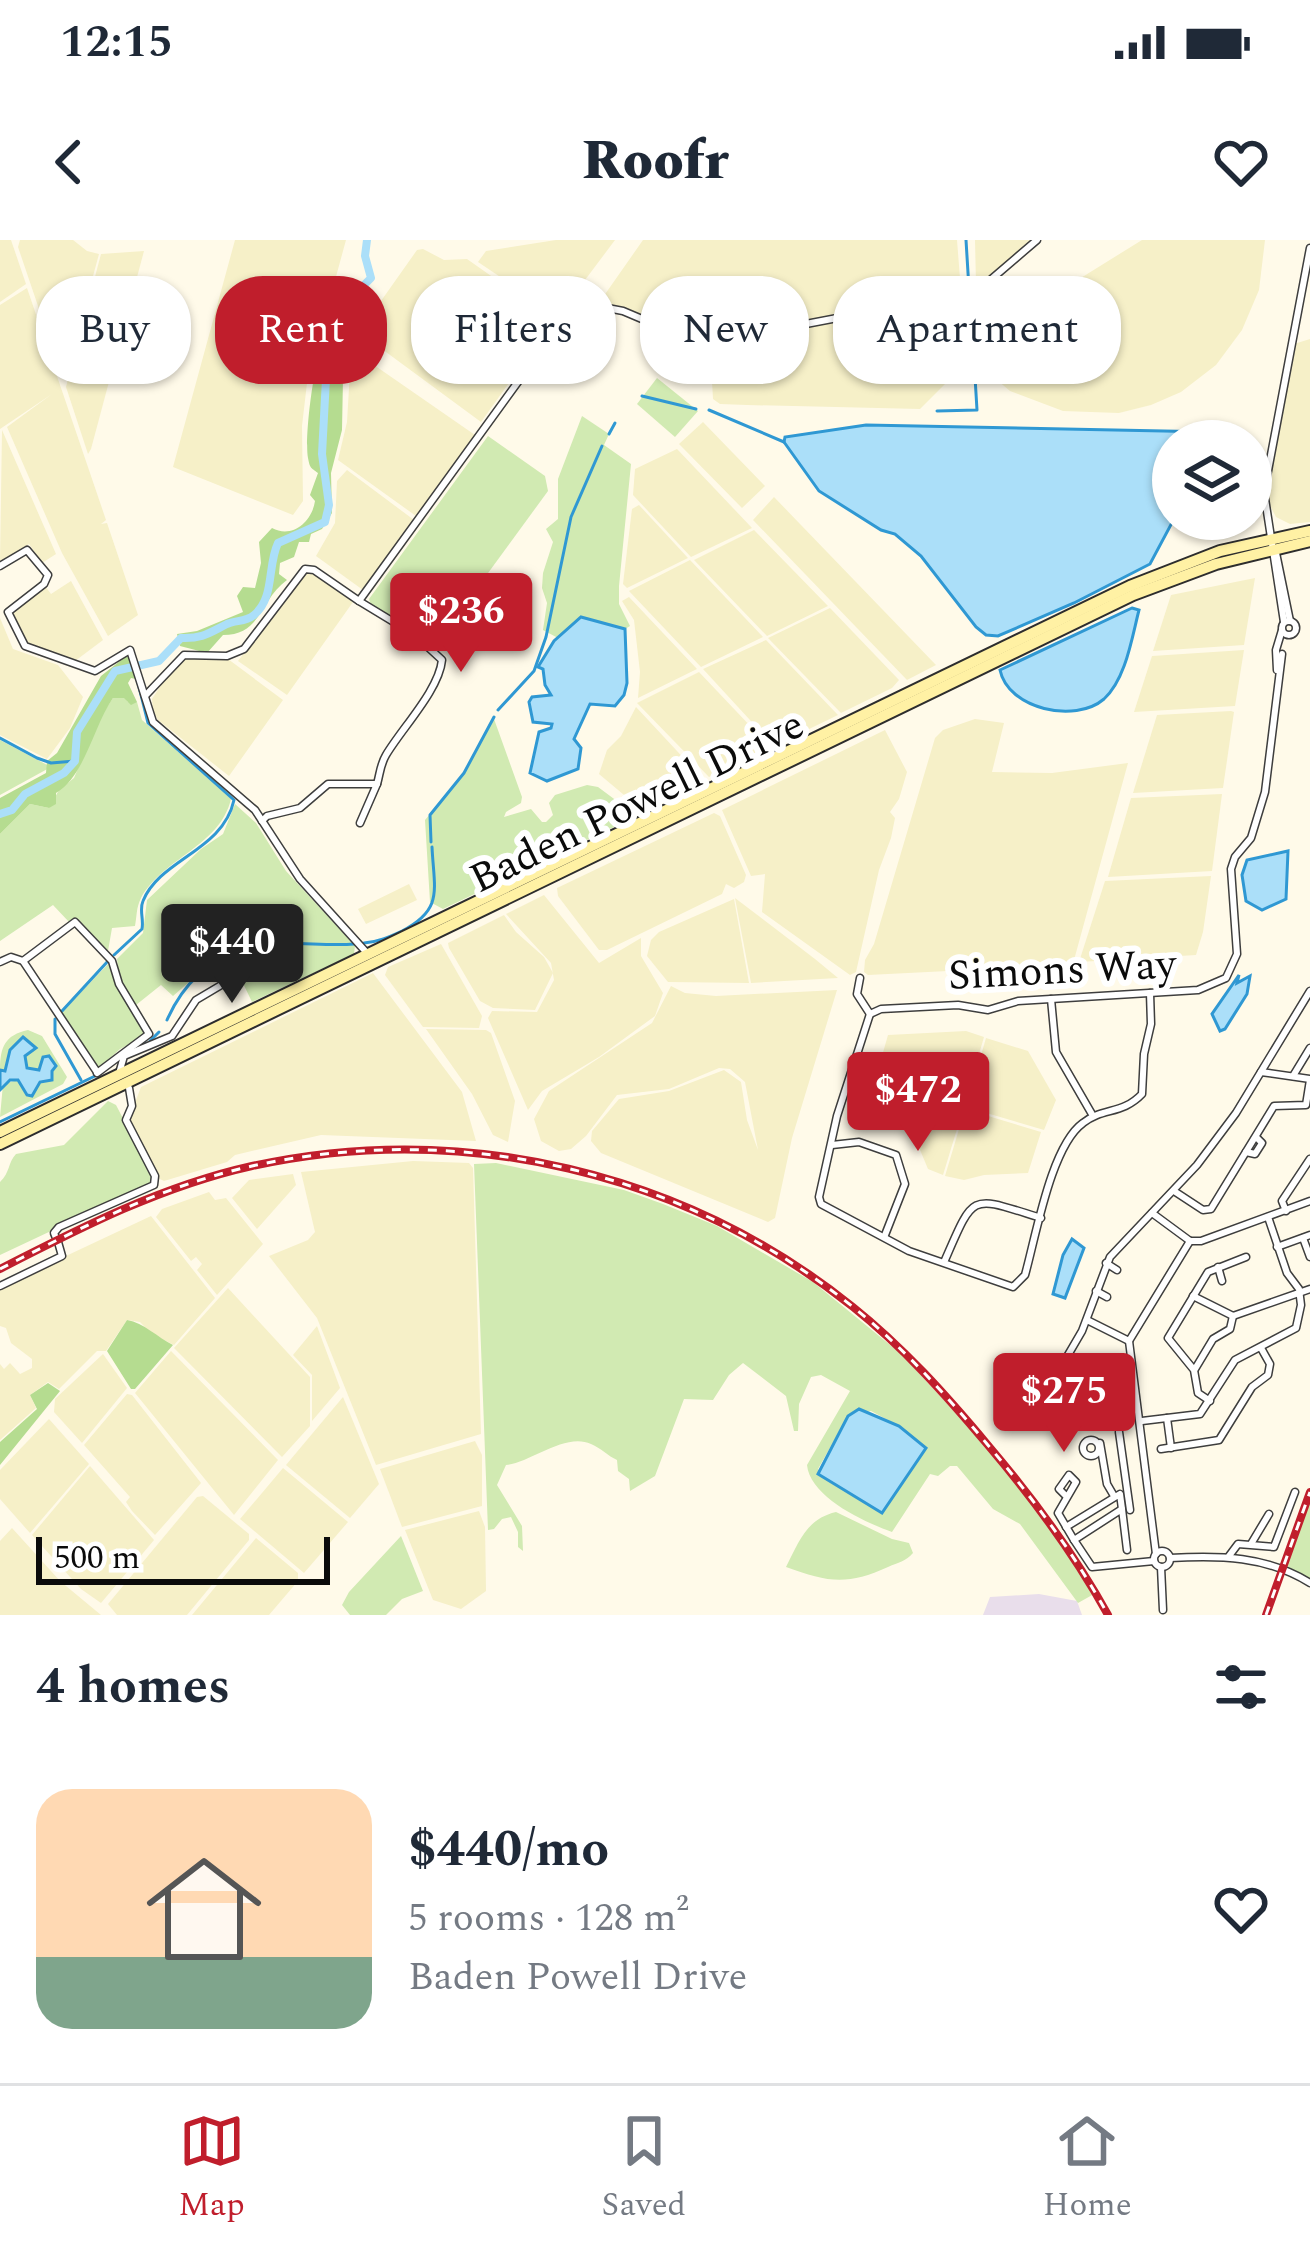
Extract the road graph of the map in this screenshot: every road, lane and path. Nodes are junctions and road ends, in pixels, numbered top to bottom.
1 (1037, 240) edge
2 (1310, 248) edge
3 (1272, 450) edge
4 (1310, 531) edge
5 (1271, 540) junction
6 (1272, 540) edge
7 (1310, 541) edge
8 (0, 566) edge
9 (359, 601) junction
10 (1310, 625) edge
11 (1289, 627) junction
12 (1278, 674) junction
13 (145, 696) junction
14 (377, 784) junction
15 (262, 821) junction
16 (360, 823) dead end
17 (371, 959) junction
18 (0, 962) edge
19 (23, 962) junction
20 (860, 979) dead end
21 (228, 981) dead end
22 (1150, 993) junction
23 (1309, 995) edge
24 (1051, 999) junction
25 (870, 1013) junction
26 (147, 1041) junction
27 (1310, 1048) edge
28 (120, 1070) dead end
29 (1261, 1072) junction
30 (1293, 1077) junction
31 (1310, 1079) edge
32 (103, 1082) junction
33 (129, 1088) dead end
34 (1093, 1116) junction
35 (0, 1132) edge
36 (0, 1144) edge
37 (832, 1145) junction
38 (1230, 1157) dead end
39 (1310, 1159) edge
40 (1240, 1163) junction
41 (1215, 1181) dead end
42 (1225, 1187) junction
43 (1174, 1191) junction
44 (1310, 1201) edge
45 (1286, 1211) junction
46 (1152, 1213) junction
47 (1268, 1217) junction
48 (1042, 1218) junction
49 (885, 1235) junction
50 (1306, 1236) edge
51 (1190, 1241) junction
52 (1277, 1246) junction
53 (1246, 1257) dead end
54 (1310, 1257) edge
55 (945, 1260) junction
56 (1106, 1263) junction
57 (1217, 1267) junction
58 (1117, 1270) dead end
59 (1222, 1281) dead end
60 (0, 1286) edge
61 (1310, 1289) edge
62 (1096, 1291) junction
63 (1300, 1293) junction
64 (1193, 1295) junction
65 (1107, 1297) dead end
66 (1233, 1316) junction
67 (1087, 1320) junction
68 (1297, 1325) junction
69 (1310, 1327) edge
70 (1127, 1342) junction
71 (1261, 1348) junction
72 (1061, 1367) dead end
73 (1194, 1370) junction
74 (1210, 1401) junction
75 (1167, 1418) junction
76 (1142, 1421) junction
77 (1119, 1432) dead end
78 (1100, 1443) dead end
79 (1295, 1492) dead end
80 (1120, 1494) junction
81 (1067, 1497) dead end
82 (1126, 1510) junction
83 (1269, 1514) dead end
84 (1066, 1527) junction
85 (1074, 1540) junction
86 (1251, 1544) junction
87 (1127, 1550) dead end
88 (1158, 1555) junction
89 (1229, 1556) junction
90 (1310, 1583) edge
91 (1163, 1610) dead end

1 - 9 street
2 - 3 street, Simons Way
4 - 6 main road, Baden Powell Drive
5 - 7 main road, Baden Powell Drive
5 - 11 street, Simons Way
5 - 17 main road, Baden Powell Drive
8 - 13 street
9 - 13 street
9 - 14 street
10 - 11 street
11 - 12 street, Simons Way
11 - 12 street, Simons Way
12 - 22 street, Simons Way
13 - 15 street
14 - 15 street
14 - 16 street
15 - 17 street
17 - 32 main road, Baden Powell Drive
18 - 19 street
19 - 26 street
19 - 32 street
20 - 25 street
21 - 26 street
22 - 24 street, Simons Way
22 - 34 street
23 - 29 street
24 - 25 street, Simons Way
24 - 34 street
25 - 37 street
26 - 28 street
26 - 32 street
27 - 30 street
29 - 30 street
29 - 43 street
30 - 31 street
31 - 40 street
32 - 35 main road, Baden Powell Drive
32 - 36 main road, Baden Powell Drive
33 - 60 street
34 - 48 street
37 - 49 street
37 - 49 street
38 - 40 street
39 - 45 street
40 - 42 street
41 - 42 street
42 - 43 street
43 - 46 street
44 - 45 street
45 - 47 street
46 - 51 street
46 - 56 street
47 - 51 street
47 - 52 street
48 - 55 street
48 - 55 street
49 - 55 street
50 - 52 street
50 - 54 street
51 - 70 street
52 - 63 street
53 - 57 street
56 - 58 street
56 - 62 street
57 - 59 street
57 - 64 street
61 - 63 street
62 - 65 street
62 - 67 street
63 - 66 street
63 - 68 street
64 - 66 street
64 - 73 street
66 - 73 street
67 - 70 street
67 - 72 street
68 - 69 street
68 - 71 street
70 - 76 street
71 - 74 street
71 - 75 street
73 - 74 street
74 - 75 street
75 - 76 street
76 - 88 street
77 - 80 street
78 - 80 street
79 - 86 street
80 - 82 street
80 - 84 street
81 - 84 street
82 - 85 street
82 - 87 street
83 - 86 street
84 - 85 street
85 - 88 street
86 - 89 street
88 - 89 street
88 - 91 street
89 - 90 street

